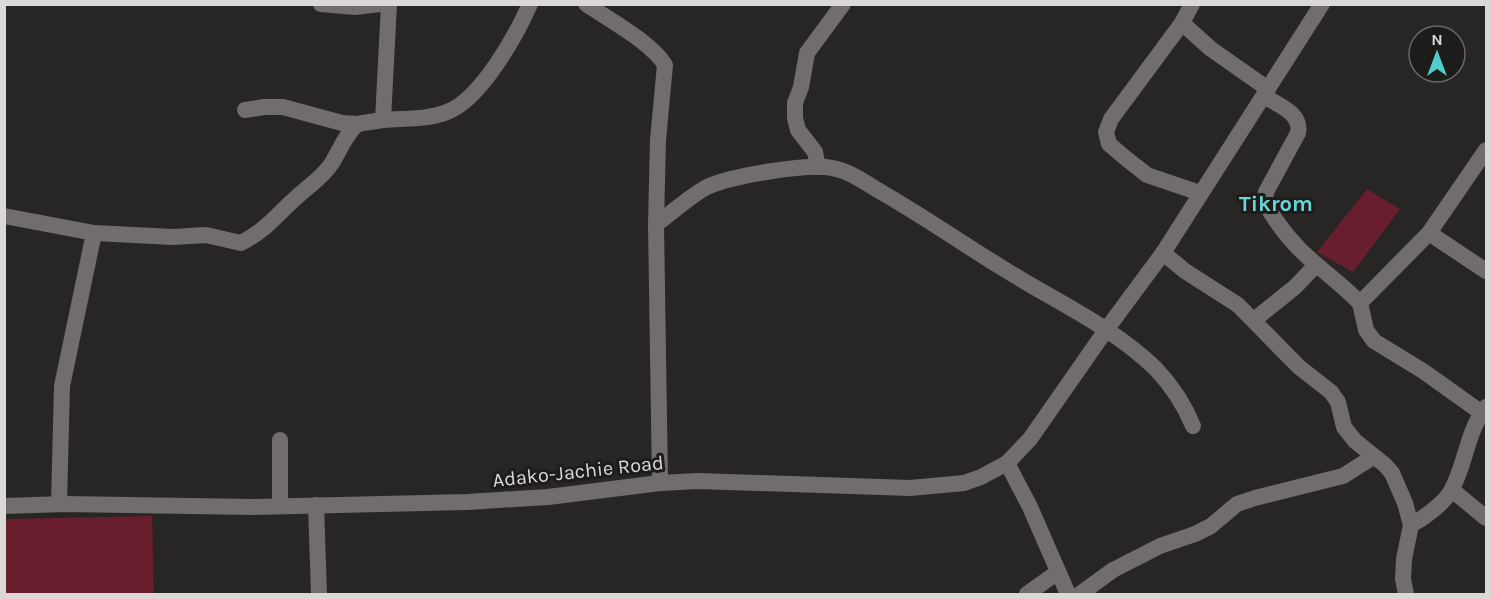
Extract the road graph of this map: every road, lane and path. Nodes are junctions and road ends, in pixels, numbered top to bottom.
1 (321, 4) edge
2 (380, 4) edge
3 (389, 4) edge
4 (530, 4) edge
5 (586, 4) edge
6 (843, 4) edge
7 (1192, 4) edge
8 (1322, 4) edge
9 (1182, 23) junction
10 (1266, 93) junction
11 (245, 110) dead end
12 (383, 120) junction
13 (357, 124) junction
14 (1486, 150) edge
15 (818, 166) junction
16 (1200, 193) junction
17 (4, 216) edge
18 (656, 224) junction
19 (94, 233) junction
20 (1429, 233) junction
21 (1163, 253) junction
22 (1316, 265) junction
23 (1486, 271) edge
24 (1360, 303) junction
25 (1254, 320) junction
26 (1106, 330) junction
27 (1484, 410) edge
28 (1193, 426) dead end
29 (280, 440) dead end
30 (1373, 457) junction
31 (1007, 463) junction
32 (660, 483) junction
33 (1452, 490) junction
34 (59, 504) junction
35 (280, 505) junction
36 (316, 505) junction
37 (4, 506) edge
38 (1486, 518) edge
39 (1411, 525) junction
40 (1058, 572) junction
41 (319, 594) edge
42 (1027, 594) edge
43 (1068, 594) edge
44 (1080, 594) edge
45 (1406, 594) edge

1 - 2 street
3 - 12 street
4 - 12 street
5 - 18 street
6 - 15 street
7 - 9 street
8 - 10 street, Adako-Jachie Road
9 - 10 street
9 - 16 street
10 - 16 street, Adako-Jachie Road
10 - 22 street
11 - 13 street
12 - 13 street
13 - 19 street
14 - 20 street
15 - 18 street
15 - 26 street
16 - 21 street, Adako-Jachie Road
17 - 19 street
18 - 32 street
19 - 34 street
20 - 23 street
20 - 24 street
21 - 25 street
21 - 26 street, Adako-Jachie Road
22 - 24 street
22 - 25 street
24 - 27 street
25 - 30 street
26 - 28 street
26 - 31 street, Adako-Jachie Road
27 - 33 street
29 - 35 street
30 - 39 street
30 - 44 street
31 - 32 street, Adako-Jachie Road
31 - 40 street
32 - 36 street, Adako-Jachie Road
33 - 38 street
33 - 39 street
34 - 35 street, Adako-Jachie Road
34 - 37 street, Adako-Jachie Road
35 - 36 street, Adako-Jachie Road
36 - 41 street
39 - 45 street
40 - 42 street
40 - 43 street

